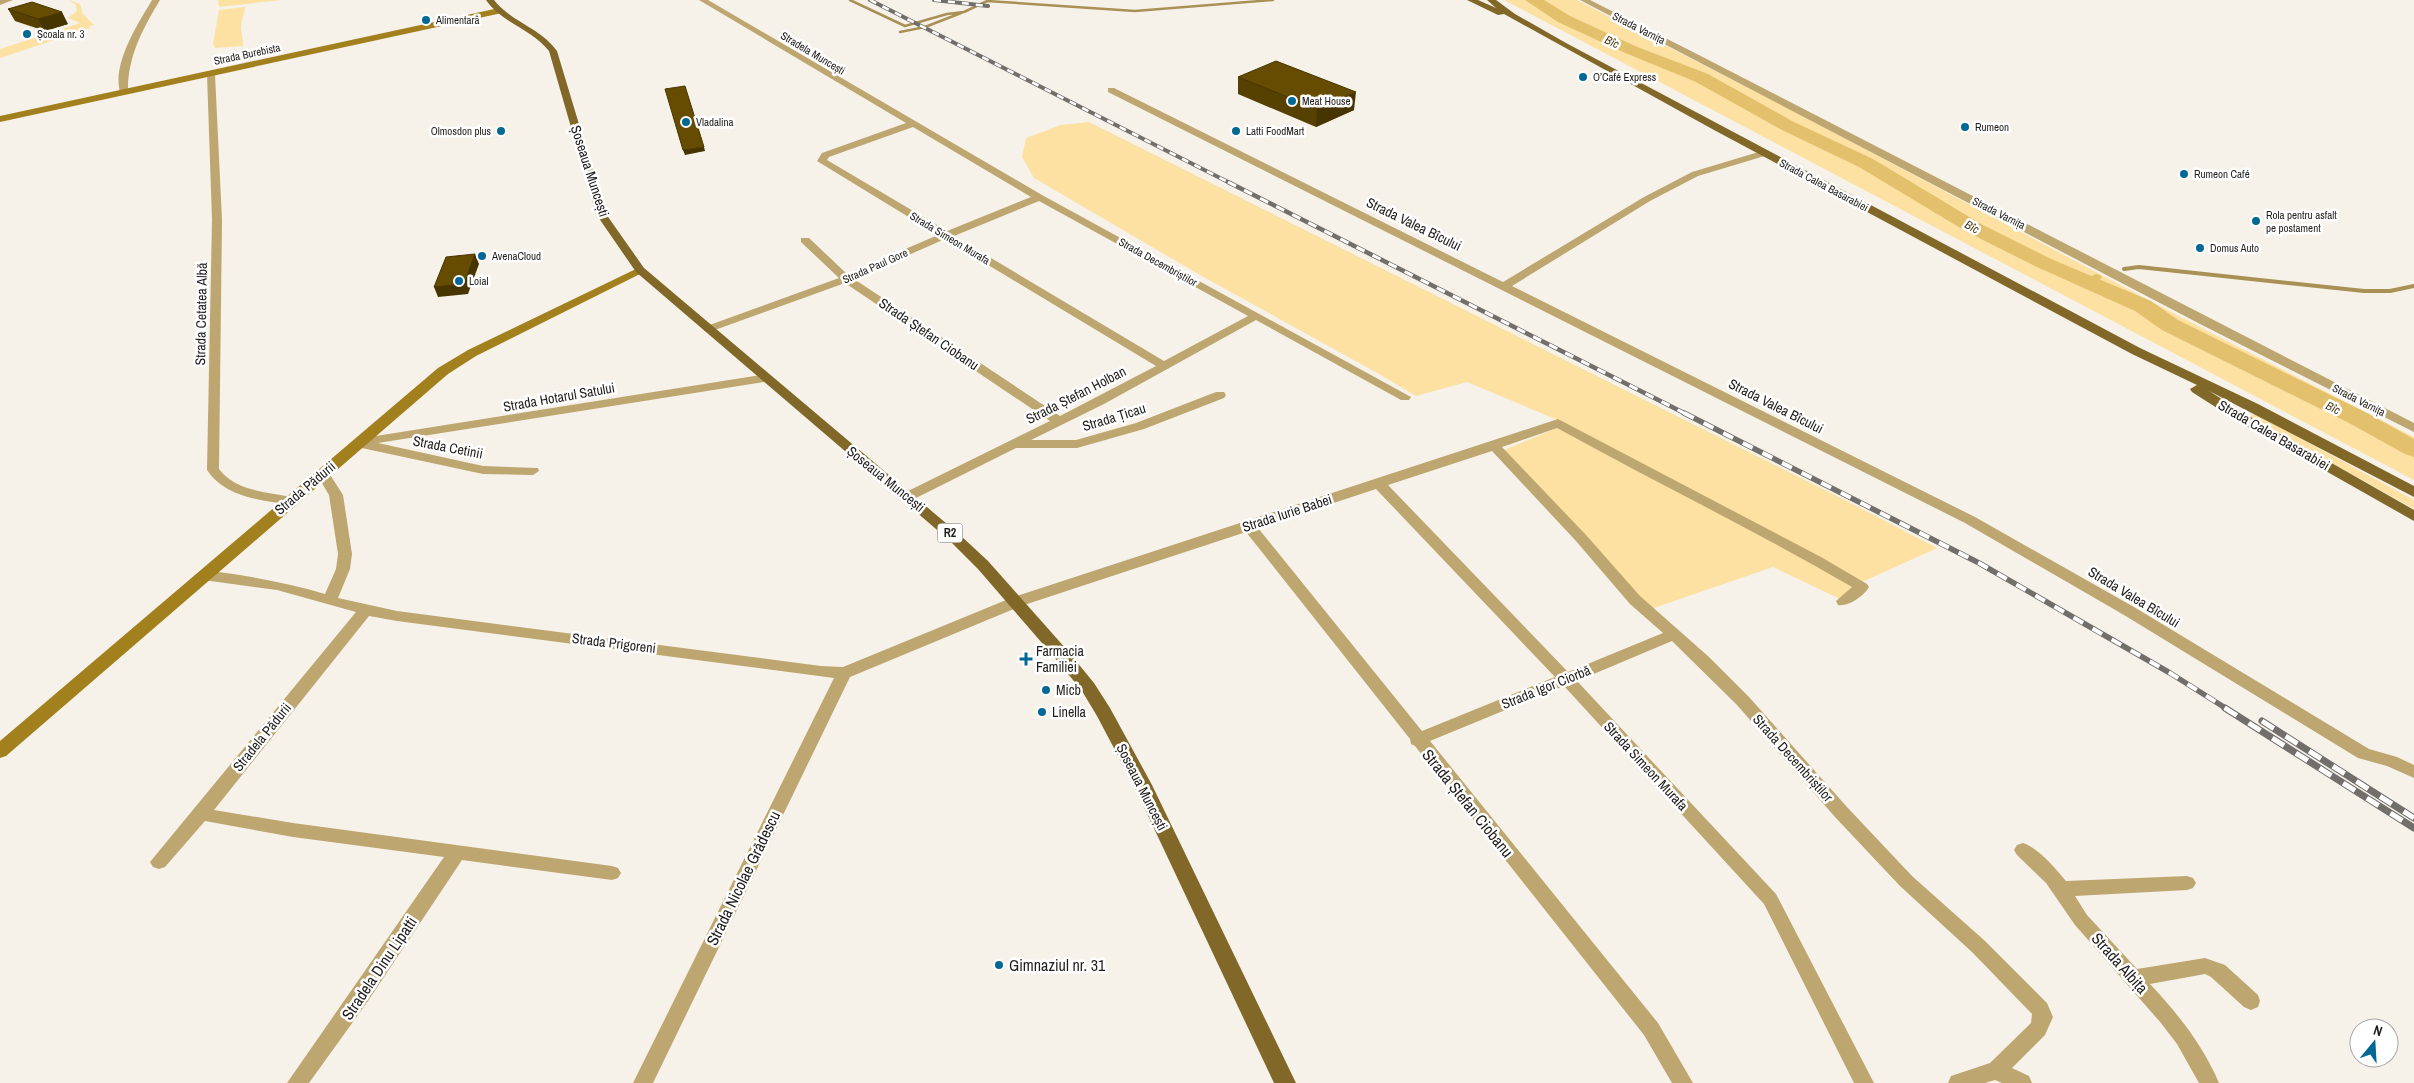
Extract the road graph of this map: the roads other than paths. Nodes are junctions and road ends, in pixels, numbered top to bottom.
1 (9, 0) edge
2 (156, 0) edge
3 (703, 0) edge
4 (1470, 0) edge
5 (1491, 0) edge
6 (1584, 0) edge
7 (0, 3) edge
8 (494, 6) edge
9 (1512, 16) junction
10 (211, 74) junction
11 (1111, 90) dead end
12 (124, 93) junction
13 (0, 120) edge
14 (912, 124) junction
15 (1765, 153) junction
16 (1038, 197) junction
17 (944, 236) junction
18 (805, 240) dead end
19 (640, 270) junction
20 (846, 280) junction
21 (1506, 286) junction
22 (1256, 316) junction
23 (708, 329) junction
24 (2136, 351) junction
25 (1164, 366) junction
26 (767, 378) junction
27 (1220, 395) dead end
28 (1405, 398) dead end
29 (1059, 421) junction
30 (2414, 428) edge
31 (357, 444) junction
32 (1012, 444) junction
33 (1494, 446) junction
34 (533, 471) dead end
35 (322, 473) junction
36 (1379, 484) junction
37 (2414, 492) edge
38 (907, 497) junction
39 (290, 501) junction
40 (2414, 516) edge
41 (1248, 526) junction
42 (203, 575) junction
43 (330, 600) junction
44 (1843, 601) dead end
45 (1016, 602) junction
46 (365, 611) junction
47 (1674, 635) junction
48 (844, 673) junction
49 (1566, 679) junction
50 (1418, 740) junction
51 (0, 751) edge
52 (2414, 772) edge
53 (201, 814) junction
54 (2023, 850) dead end
55 (458, 851) junction
56 (159, 862) dead end
57 (612, 873) dead end
58 (2187, 883) dead end
59 (2062, 889) junction
60 (2134, 978) junction
61 (2251, 1001) dead end
62 (1996, 1070) junction
63 (297, 1083) edge
64 (643, 1083) edge
65 (1285, 1083) edge
66 (1683, 1083) edge
67 (1864, 1083) edge
68 (1958, 1083) edge
69 (2022, 1083) edge
70 (2209, 1083) edge

1 - 7 street
2 - 12 street
3 - 14 street, Stradela Muncești
4 - 9 main road, Strada Calea Basarabiei
5 - 9 main road, Strada Calea Basarabiei
6 - 30 street, Strada Varnița
8 - 10 main road, Strada Burebista
8 - 19 main road, Șoseaua Muncești / R2
9 - 15 main road, Strada Calea Basarabiei
10 - 12 main road, Strada Burebista
10 - 39 street, Strada Cetatea Albă
11 - 21 street, Strada Valea Bîcului
12 - 13 main road, Strada Burebista
14 - 16 street, Strada Decembriștilor
14 - 17 street, Strada Simeon Murafa
15 - 21 street
15 - 24 main road, Strada Calea Basarabiei
16 - 17 street, Strada Paul Gore
16 - 22 street, Strada Decembriștilor
17 - 20 street, Strada Paul Gore
17 - 25 street, Strada Simeon Murafa
18 - 20 street, Strada Ștefan Ciobanu
19 - 23 main road, Șoseaua Muncești / R2
19 - 31 main road, Strada Pădurii
20 - 23 street, Strada Paul Gore
20 - 29 street, Strada Ștefan Ciobanu
21 - 52 street, Strada Valea Bîcului
22 - 25 street, Strada Ștefan Holban
22 - 28 street, Strada Decembriștilor
23 - 26 main road, Șoseaua Muncești / R2
24 - 37 main road, Strada Calea Basarabiei
24 - 40 main road, Strada Calea Basarabiei
25 - 29 street, Strada Ștefan Holban
26 - 31 street, Strada Hotarul Satului
26 - 38 main road, Șoseaua Muncești / R2
27 - 32 street, Strada Țicau
29 - 32 street, Strada Ștefan Holban
31 - 34 street, Strada Cetinii
31 - 35 main road, Strada Pădurii
32 - 38 street, Strada Ștefan Holban
33 - 36 street, Strada Iurie Babei
33 - 44 street, Strada Iurie Babei
33 - 47 street, Strada Decembriștilor
35 - 39 main road, Strada Pădurii
35 - 43 street
36 - 41 street, Strada Iurie Babei
36 - 49 street, Strada Simeon Murafa
38 - 45 main road, Șoseaua Muncești / R2
39 - 42 main road, Strada Pădurii
41 - 45 street, Strada Iurie Babei
41 - 50 street, Strada Ștefan Ciobanu
42 - 43 street, Strada Prigoreni
42 - 51 main road, Strada Pădurii
43 - 46 street, Strada Prigoreni
45 - 48 street, Strada Prigoreni
45 - 65 main road, Șoseaua Muncești / R2
46 - 48 street, Strada Prigoreni
46 - 53 street, Stradela Pădurii
47 - 49 street, Strada Igor Ciorbă
47 - 62 street, Strada Decembriștilor
48 - 64 street, Strada Nicolae Grădescu
49 - 50 street, Strada Igor Ciorbă
49 - 67 street, Strada Simeon Murafa
50 - 66 street, Strada Ștefan Ciobanu
53 - 55 street
53 - 56 street, Stradela Pădurii
54 - 59 street, Strada Albița
55 - 57 street
55 - 63 street, Stradela Dinu Lipatti
58 - 59 street
59 - 60 street, Strada Albița
60 - 61 street
60 - 70 street, Strada Albița
62 - 68 street
62 - 69 street

